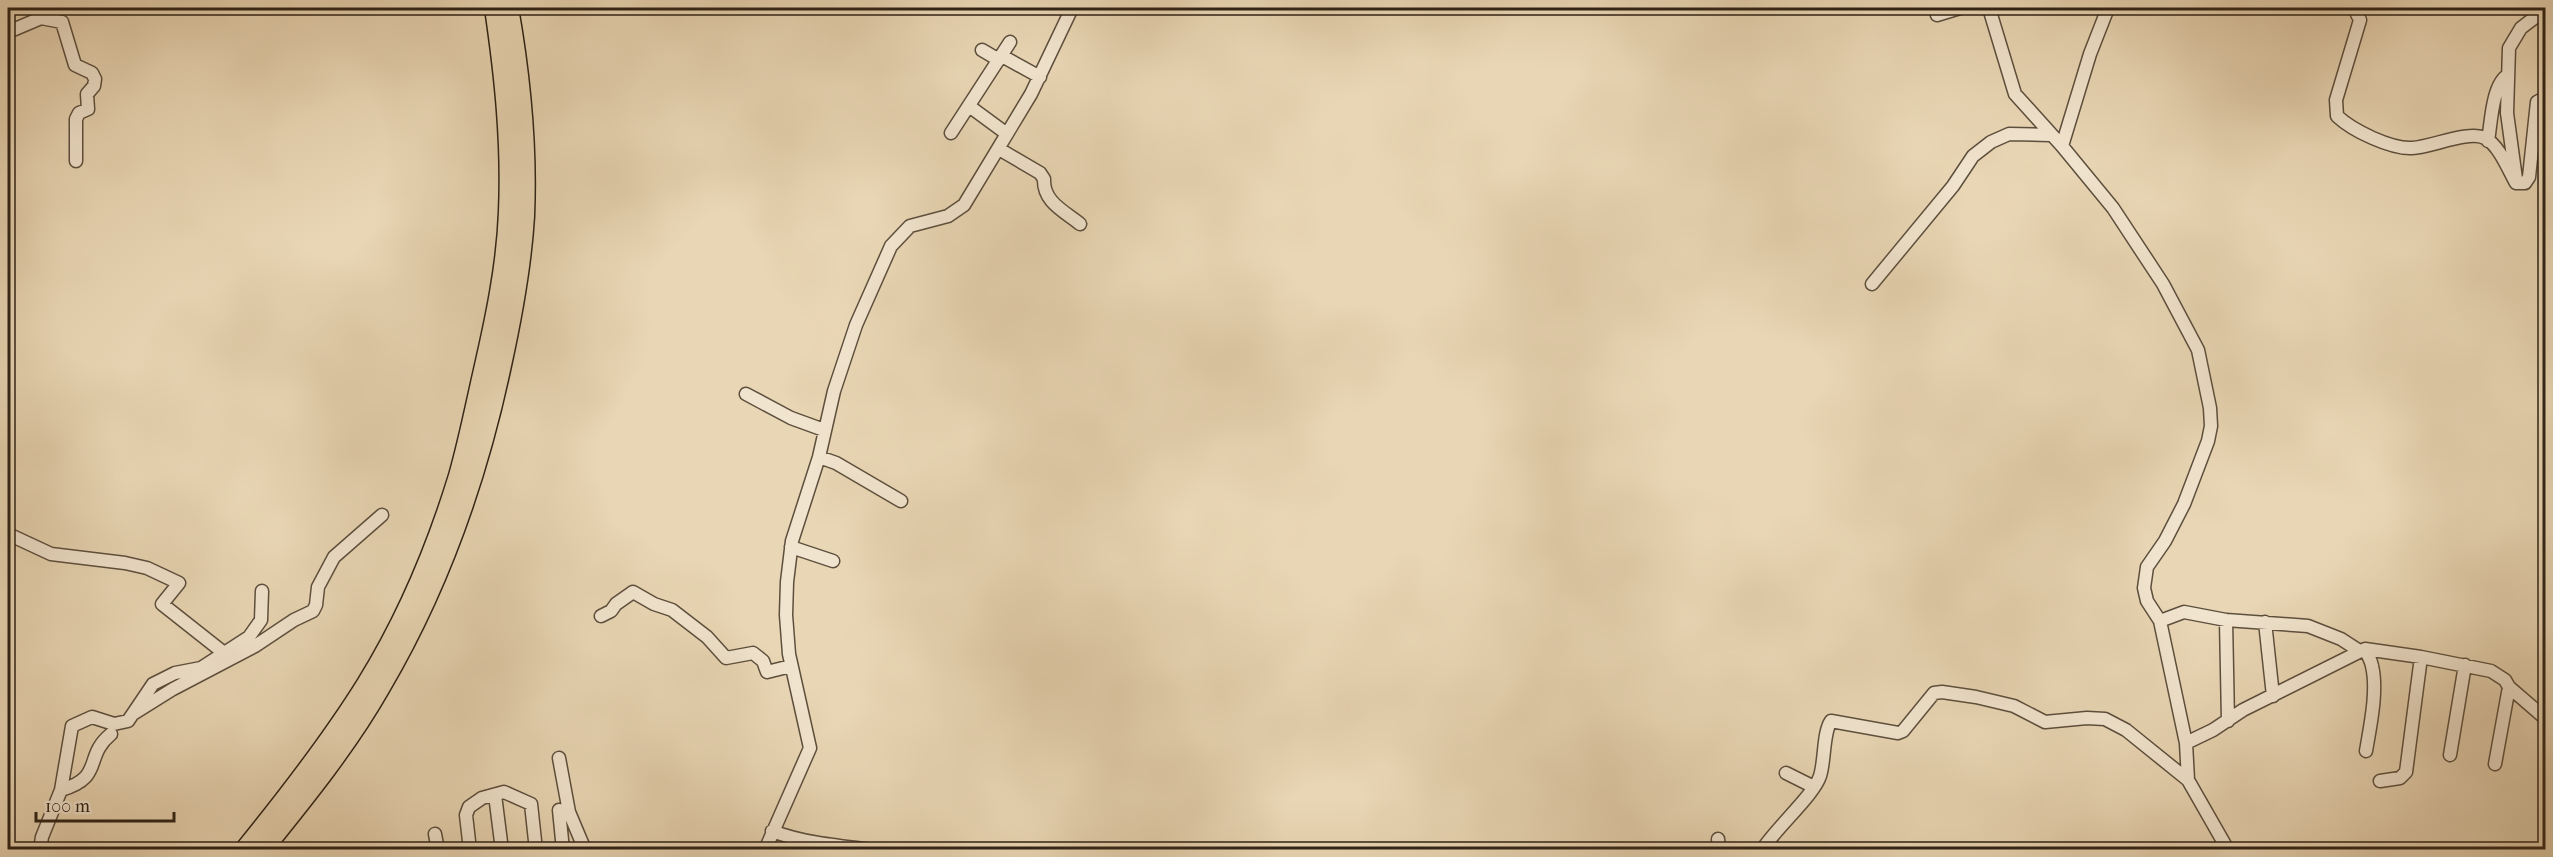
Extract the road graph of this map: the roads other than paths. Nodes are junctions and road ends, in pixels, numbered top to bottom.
1 (494, 8) edge
2 (510, 8) edge
3 (1072, 8) edge
4 (1960, 8) edge
5 (1989, 8) edge
6 (2108, 8) edge
7 (2354, 8) edge
8 (2546, 9) edge
9 (1937, 15) dead end
10 (8, 32) edge
11 (1010, 42) dead end
12 (982, 50) dead end
13 (1000, 58) junction
14 (2508, 75) junction
15 (1040, 77) junction
16 (2546, 97) edge
17 (969, 106) junction
18 (951, 133) dead end
19 (1007, 134) junction
20 (2050, 135) junction
21 (2488, 141) junction
22 (2062, 146) junction
23 (999, 149) junction
24 (76, 161) dead end
25 (2516, 183) junction
26 (1080, 224) dead end
27 (1872, 284) dead end
28 (747, 394) dead end
29 (824, 430) junction
30 (819, 456) junction
31 (901, 501) dead end
32 (382, 515) dead end
33 (8, 534) edge
34 (791, 547) junction
35 (833, 561) dead end
36 (262, 591) dead end
37 (601, 616) dead end
38 (2226, 620) junction
39 (2160, 621) junction
40 (2265, 622) junction
41 (2361, 650) junction
42 (224, 653) junction
43 (2421, 657) junction
44 (2465, 665) junction
45 (791, 666) junction
46 (2509, 687) junction
47 (2273, 696) junction
48 (133, 714) junction
49 (2546, 719) edge
50 (2228, 721) junction
51 (111, 734) dead end
52 (2186, 743) junction
53 (2366, 751) dead end
54 (2450, 755) dead end
55 (559, 758) dead end
56 (2495, 764) dead end
57 (1786, 773) dead end
58 (2188, 780) junction
59 (2380, 781) dead end
60 (1814, 787) junction
61 (61, 790) junction
62 (495, 795) junction
63 (559, 810) dead end
64 (772, 831) junction
65 (435, 834) dead end
66 (40, 849) edge
67 (244, 849) edge
68 (263, 849) edge
69 (438, 849) edge
70 (470, 849) edge
71 (502, 849) edge
72 (537, 849) edge
73 (563, 849) edge
74 (585, 849) edge
75 (765, 849) edge
76 (873, 849) edge
77 (1762, 849) edge
78 (2228, 849) edge

1 - 67 highway
2 - 68 highway
3 - 15 street
4 - 9 street
5 - 20 street
6 - 22 street
7 - 21 street
8 - 14 street
10 - 24 street
11 - 13 street
12 - 13 street
13 - 15 street
13 - 17 street
14 - 21 street
14 - 25 street
15 - 19 street
16 - 25 street
17 - 18 street
17 - 19 street
19 - 23 street
20 - 22 street
20 - 27 street
21 - 25 street
22 - 39 street
23 - 26 street
23 - 29 street
28 - 29 street
29 - 30 street
30 - 31 street
30 - 34 street
32 - 48 street
33 - 42 street
34 - 35 street
34 - 45 street
36 - 42 street
37 - 45 street
38 - 39 street
38 - 40 street
38 - 50 street
39 - 52 street
40 - 41 street
40 - 47 street
41 - 43 street
41 - 47 street
41 - 53 street
42 - 48 street
43 - 44 street
43 - 59 street
44 - 46 street
44 - 54 street
45 - 64 street
46 - 49 street
46 - 56 street
47 - 50 street
48 - 61 street
50 - 52 street
51 - 61 street
52 - 58 street
55 - 74 street
57 - 60 street
58 - 60 street
58 - 78 street
60 - 77 street
61 - 66 street
62 - 70 street
62 - 71 street
62 - 72 street
63 - 73 street
64 - 75 street
64 - 76 street
65 - 69 street

